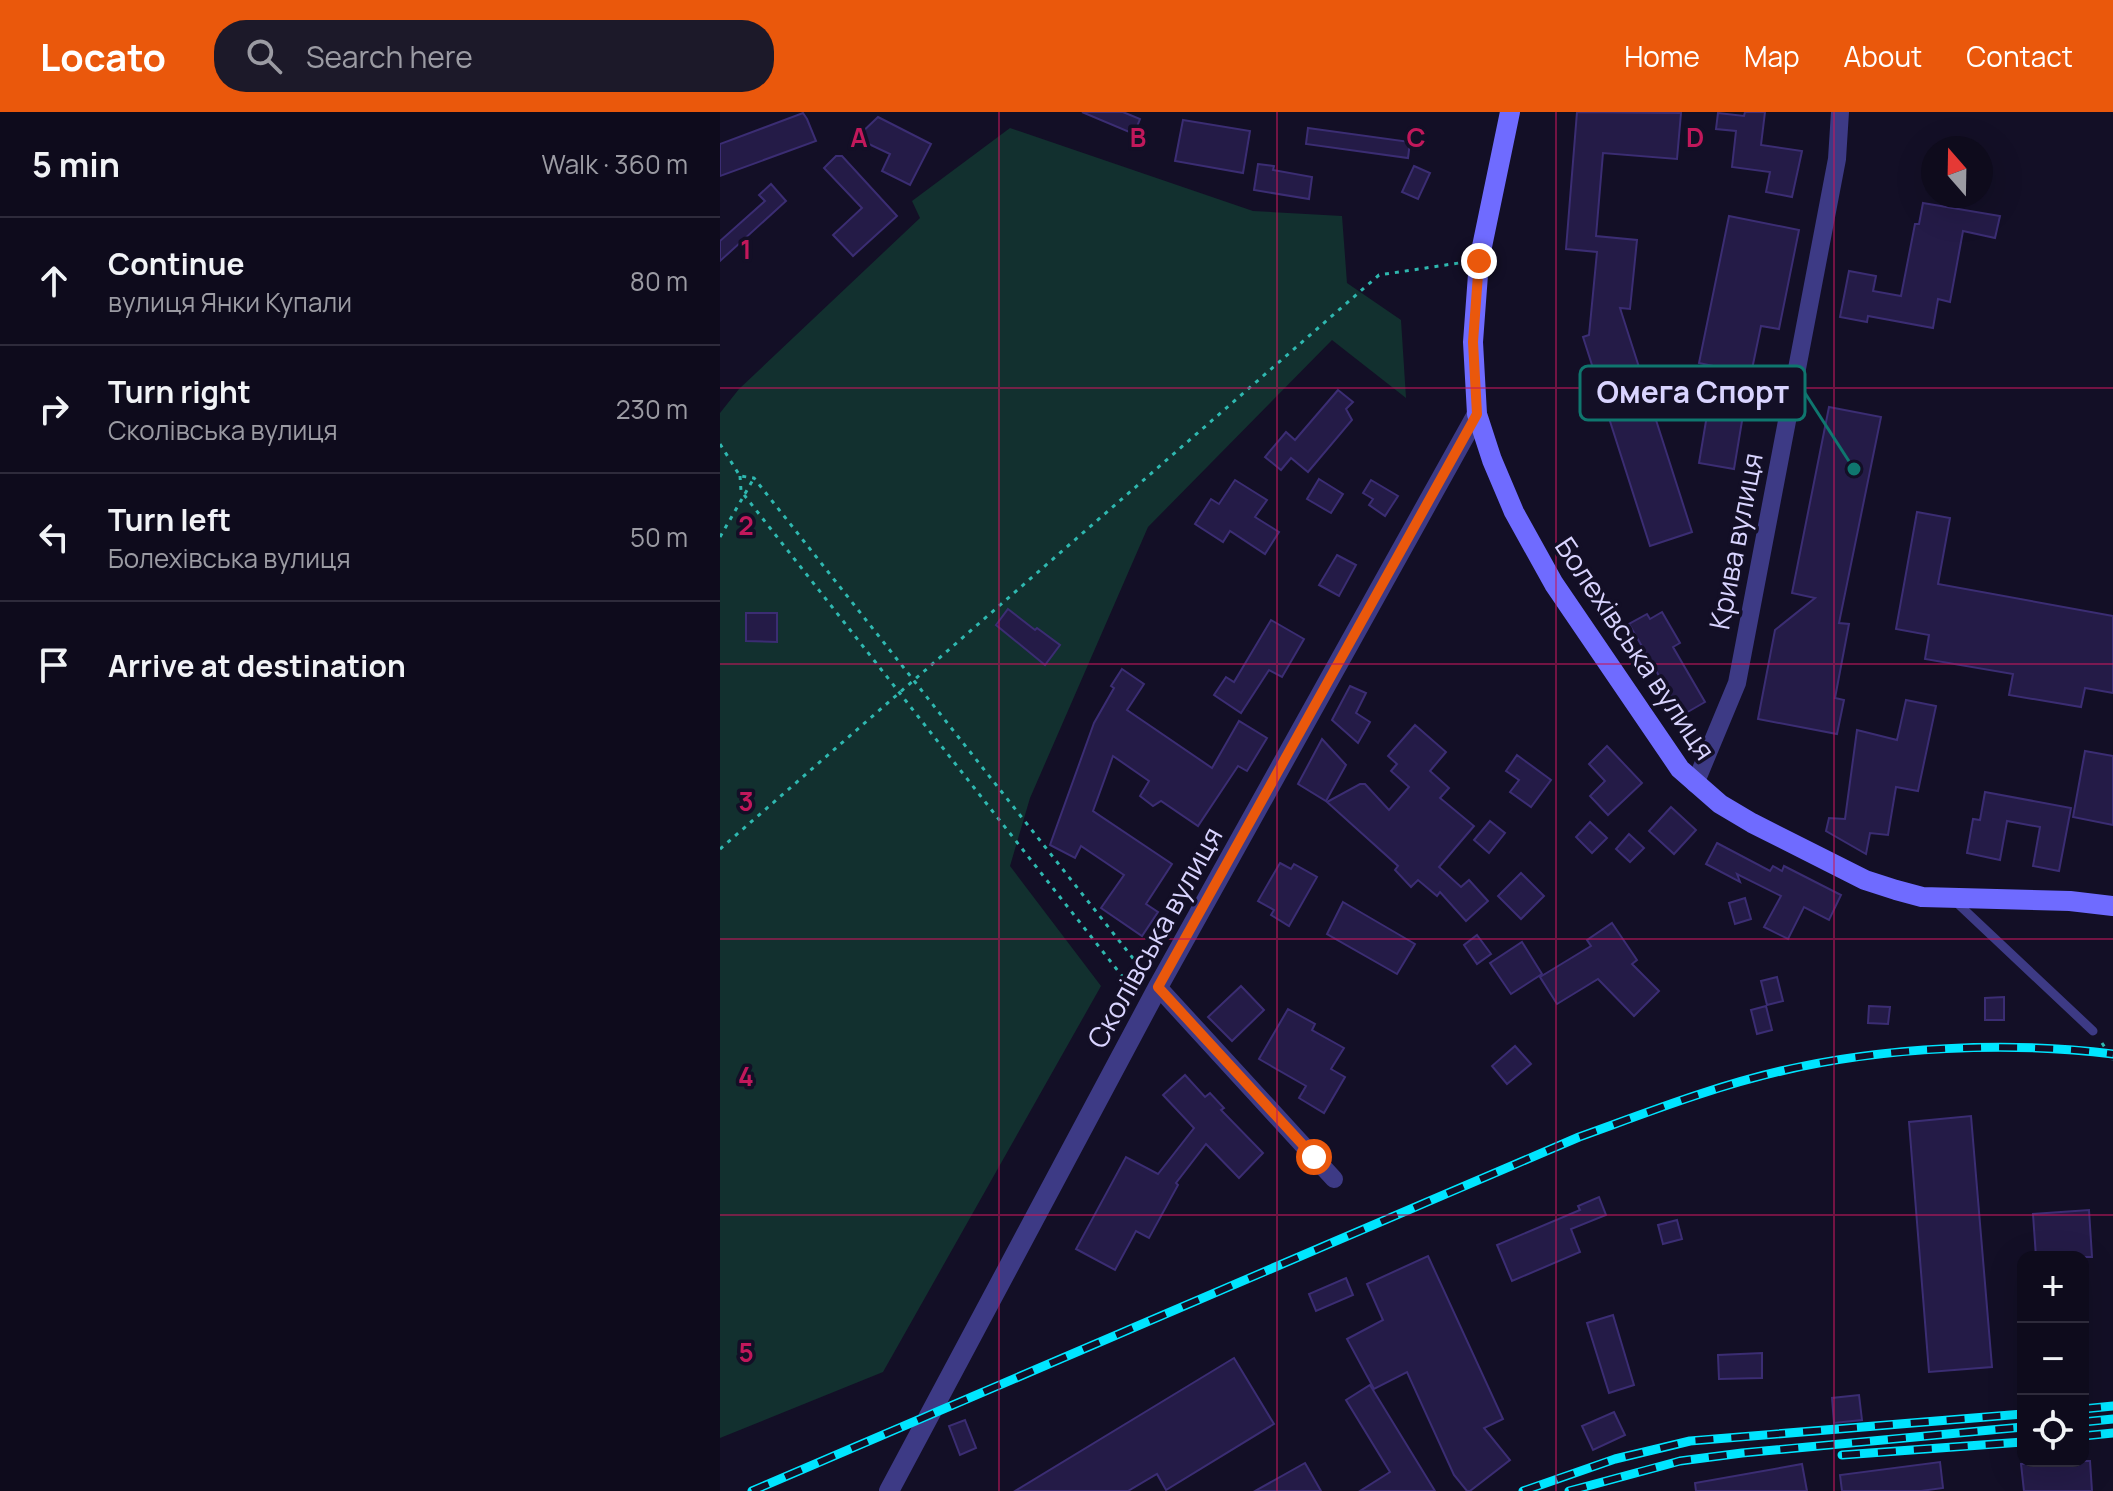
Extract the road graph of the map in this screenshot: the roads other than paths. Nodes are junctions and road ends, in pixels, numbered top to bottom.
1 (1510, 112) edge
2 (1840, 112) edge
3 (1477, 414) junction
4 (1695, 784) junction
5 (1951, 898) junction
6 (2113, 906) edge
7 (1158, 987) junction
8 (2093, 1031) road end
9 (1334, 1179) dead end
10 (889, 1491) edge

1 - 3 main road, Болехівська вулиця
2 - 4 street, Крива вулиця
3 - 4 main road, Болехівська вулиця
3 - 7 street, Сколівська вулиця
4 - 5 main road, Болехівська вулиця
5 - 6 main road, Болехівська вулиця
5 - 8 lane
7 - 9 street
7 - 10 street, Сколівська вулиця

